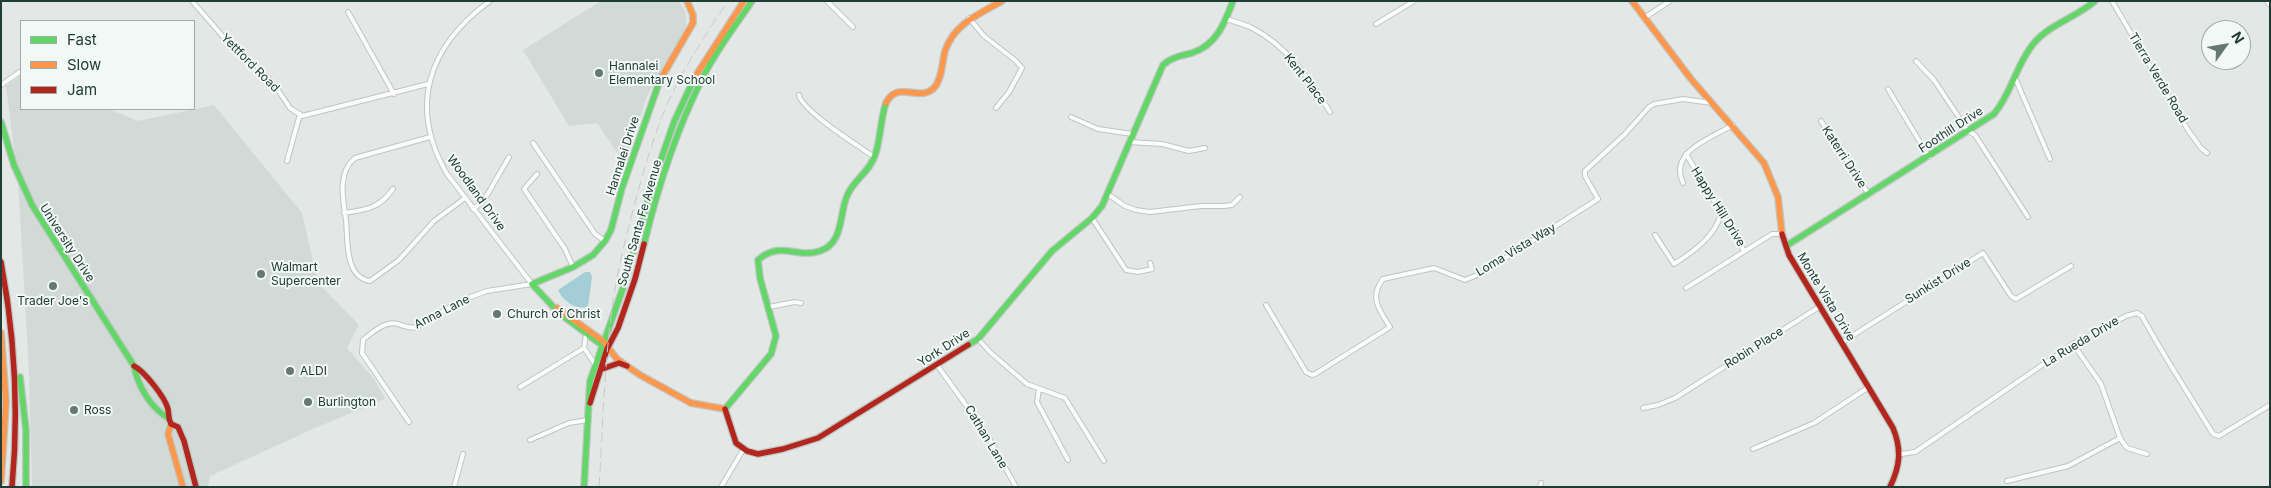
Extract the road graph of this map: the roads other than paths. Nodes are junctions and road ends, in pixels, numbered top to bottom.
1 (192, 1) edge
2 (490, 1) edge
3 (687, 1) edge
4 (744, 1) edge
5 (752, 1) edge
6 (827, 1) edge
7 (1002, 1) edge
8 (1234, 1) edge
9 (1414, 1) edge
10 (1632, 1) edge
11 (1670, 1) edge
12 (2095, 1) edge
13 (2112, 1) edge
14 (2268, 1) edge
15 (2270, 5) edge
16 (348, 12) dead end
17 (970, 18) junction
18 (1644, 18) junction
19 (1226, 19) junction
20 (1376, 24) dead end
21 (853, 27) dead end
22 (1916, 61) dead end
23 (20, 72) edge
24 (2016, 80) junction
25 (428, 84) junction
26 (1, 85) edge
27 (1888, 89) dead end
28 (394, 94) junction
29 (799, 95) dead end
30 (1712, 103) junction
31 (996, 108) dead end
32 (1330, 112) dead end
33 (300, 114) junction
34 (1071, 117) dead end
35 (1821, 121) dead end
36 (1, 122) edge
37 (1733, 125) junction
38 (1968, 131) junction
39 (1132, 134) junction
40 (430, 137) junction
41 (1128, 142) junction
42 (533, 143) dead end
43 (1205, 148) dead end
44 (2207, 153) dead end
45 (1686, 154) junction
46 (874, 156) junction
47 (509, 157) dead end
48 (1928, 157) junction
49 (2050, 159) dead end
50 (287, 161) dead end
51 (537, 174) dead end
52 (1683, 183) dead end
53 (393, 189) dead end
54 (1868, 193) junction
55 (1109, 195) junction
56 (1240, 197) dead end
57 (464, 198) junction
58 (1720, 208) junction
59 (473, 209) junction
60 (344, 213) junction
61 (2028, 217) dead end
62 (1092, 218) junction
63 (1782, 234) junction
64 (1655, 236) dead end
65 (605, 240) junction
66 (1786, 246) junction
67 (634, 251) junction
68 (1744, 251) junction
69 (1, 262) edge
70 (1150, 263) dead end
71 (2071, 266) dead end
72 (573, 267) junction
73 (532, 284) junction
74 (1686, 288) dead end
75 (800, 303) dead end
76 (1266, 305) dead end
77 (769, 307) junction
78 (1819, 307) junction
79 (557, 308) junction
80 (13, 332) junction
81 (1, 333) edge
82 (586, 334) junction
83 (978, 339) junction
84 (1841, 342) junction
85 (602, 343) junction
86 (2073, 344) junction
87 (584, 348) junction
88 (608, 349) junction
89 (595, 364) junction
90 (937, 365) junction
91 (134, 366) junction
92 (627, 366) junction
93 (602, 369) junction
94 (520, 387) dead end
95 (1869, 387) junction
96 (1039, 389) junction
97 (6, 402) junction
98 (589, 404) junction
99 (2270, 405) edge
100 (1643, 408) dead end
101 (724, 409) junction
102 (1, 417) edge
103 (168, 418) junction
104 (588, 420) junction
105 (409, 422) dead end
106 (171, 424) junction
107 (2120, 438) junction
108 (530, 440) dead end
109 (1753, 449) dead end
110 (744, 450) junction
111 (463, 454) dead end
112 (1901, 454) junction
113 (2147, 454) dead end
114 (1068, 460) dead end
115 (1104, 461) dead end
116 (1, 481) edge
117 (2007, 481) dead end
118 (724, 482) junction
119 (12, 487) edge
120 (26, 487) edge
121 (183, 487) edge
122 (196, 487) edge
123 (454, 487) edge
124 (584, 487) edge
125 (721, 487) edge
126 (727, 487) edge
127 (1016, 487) edge
128 (1890, 487) edge

1 - 33 street, Yettford Road
2 - 25 street, Woodland Drive
3 - 65 main road, Hannalei Drive
4 - 67 main road, South Santa Fe Avenue
5 - 88 main road, South Santa Fe Avenue
6 - 21 street
7 - 17 main road
8 - 19 main road, York Drive
9 - 20 street
10 - 18 main road, Monte Vista Drive
11 - 18 street
12 - 24 main road, Foothill Drive
13 - 44 street, Tierra Verde Road
14 - 15 street
16 - 28 street
17 - 31 street
17 - 46 main road
18 - 30 main road, Monte Vista Drive
19 - 32 street, Kent Place
19 - 39 main road, York Drive
22 - 38 street
23 - 26 street
24 - 38 main road, Foothill Drive
24 - 49 street
25 - 28 street
25 - 40 street, Woodland Drive
27 - 48 street
28 - 33 street
29 - 46 street
30 - 37 main road, Monte Vista Drive
30 - 76 street, Loma Vista Way
33 - 50 street
34 - 39 street
35 - 54 street, Katerri Drive
36 - 91 main road, University Drive
37 - 45 street
37 - 63 main road, Monte Vista Drive
38 - 48 main road, Foothill Drive
38 - 61 street
39 - 41 main road, York Drive
40 - 57 street, Woodland Drive
40 - 60 street
41 - 43 street
41 - 55 main road, York Drive
42 - 65 street
45 - 52 street
45 - 58 street, Happy Hill Drive
46 - 77 main road
47 - 59 street
48 - 54 main road, Foothill Drive
51 - 72 street
53 - 60 street
54 - 66 main road, Foothill Drive
55 - 56 street
55 - 62 main road, York Drive
57 - 59 street, Woodland Drive
57 - 60 street
58 - 64 street
58 - 68 street, Happy Hill Drive
59 - 73 street, Woodland Drive
62 - 70 street
62 - 83 main road, York Drive
63 - 66 main road, Monte Vista Drive
63 - 68 street, Happy Hill Drive
65 - 72 main road, Hannalei Drive
66 - 78 main road, Monte Vista Drive
67 - 85 main road, South Santa Fe Avenue
67 - 88 main road
68 - 74 street
69 - 80 main road
71 - 84 street, Sunkist Drive
72 - 73 main road, Hannalei Drive
73 - 79 main road, Woodland Drive
73 - 105 street, Anna Lane
75 - 77 street
77 - 101 main road
78 - 84 main road, Monte Vista Drive
78 - 100 street, Robin Place
79 - 82 main road, Woodland Drive
79 - 85 main road, Woodland Drive
80 - 119 main road
80 - 120 main road
81 - 97 main road
82 - 85 main road, Woodland Drive
82 - 87 street
83 - 90 main road, York Drive
83 - 96 street
84 - 95 main road, Monte Vista Drive
85 - 88 main road, Woodland Drive
85 - 89 main road, South Santa Fe Avenue
86 - 99 street, La Rueda Drive
86 - 107 street
86 - 112 street, La Rueda Drive
87 - 89 street
87 - 94 street
88 - 92 main road
88 - 93 main road, South Santa Fe Avenue
89 - 98 main road, South Santa Fe Avenue
90 - 110 main road, York Drive
90 - 127 street, Cathan Lane
91 - 103 main road, University Drive
91 - 103 main road, University Drive
92 - 93 main road
92 - 101 main road
93 - 98 main road, South Santa Fe Avenue
95 - 109 street
95 - 112 main road, Monte Vista Drive
96 - 114 street
96 - 115 street
97 - 102 main road
97 - 116 main road
98 - 104 main road, South Santa Fe Avenue
101 - 110 main road
103 - 106 main road, University Drive
104 - 108 street
104 - 124 main road, South Santa Fe Avenue
106 - 121 main road, University Drive
106 - 122 main road, University Drive
107 - 113 street
107 - 117 street
110 - 118 street
111 - 123 street
112 - 128 main road, Monte Vista Drive
118 - 125 street
118 - 126 street

